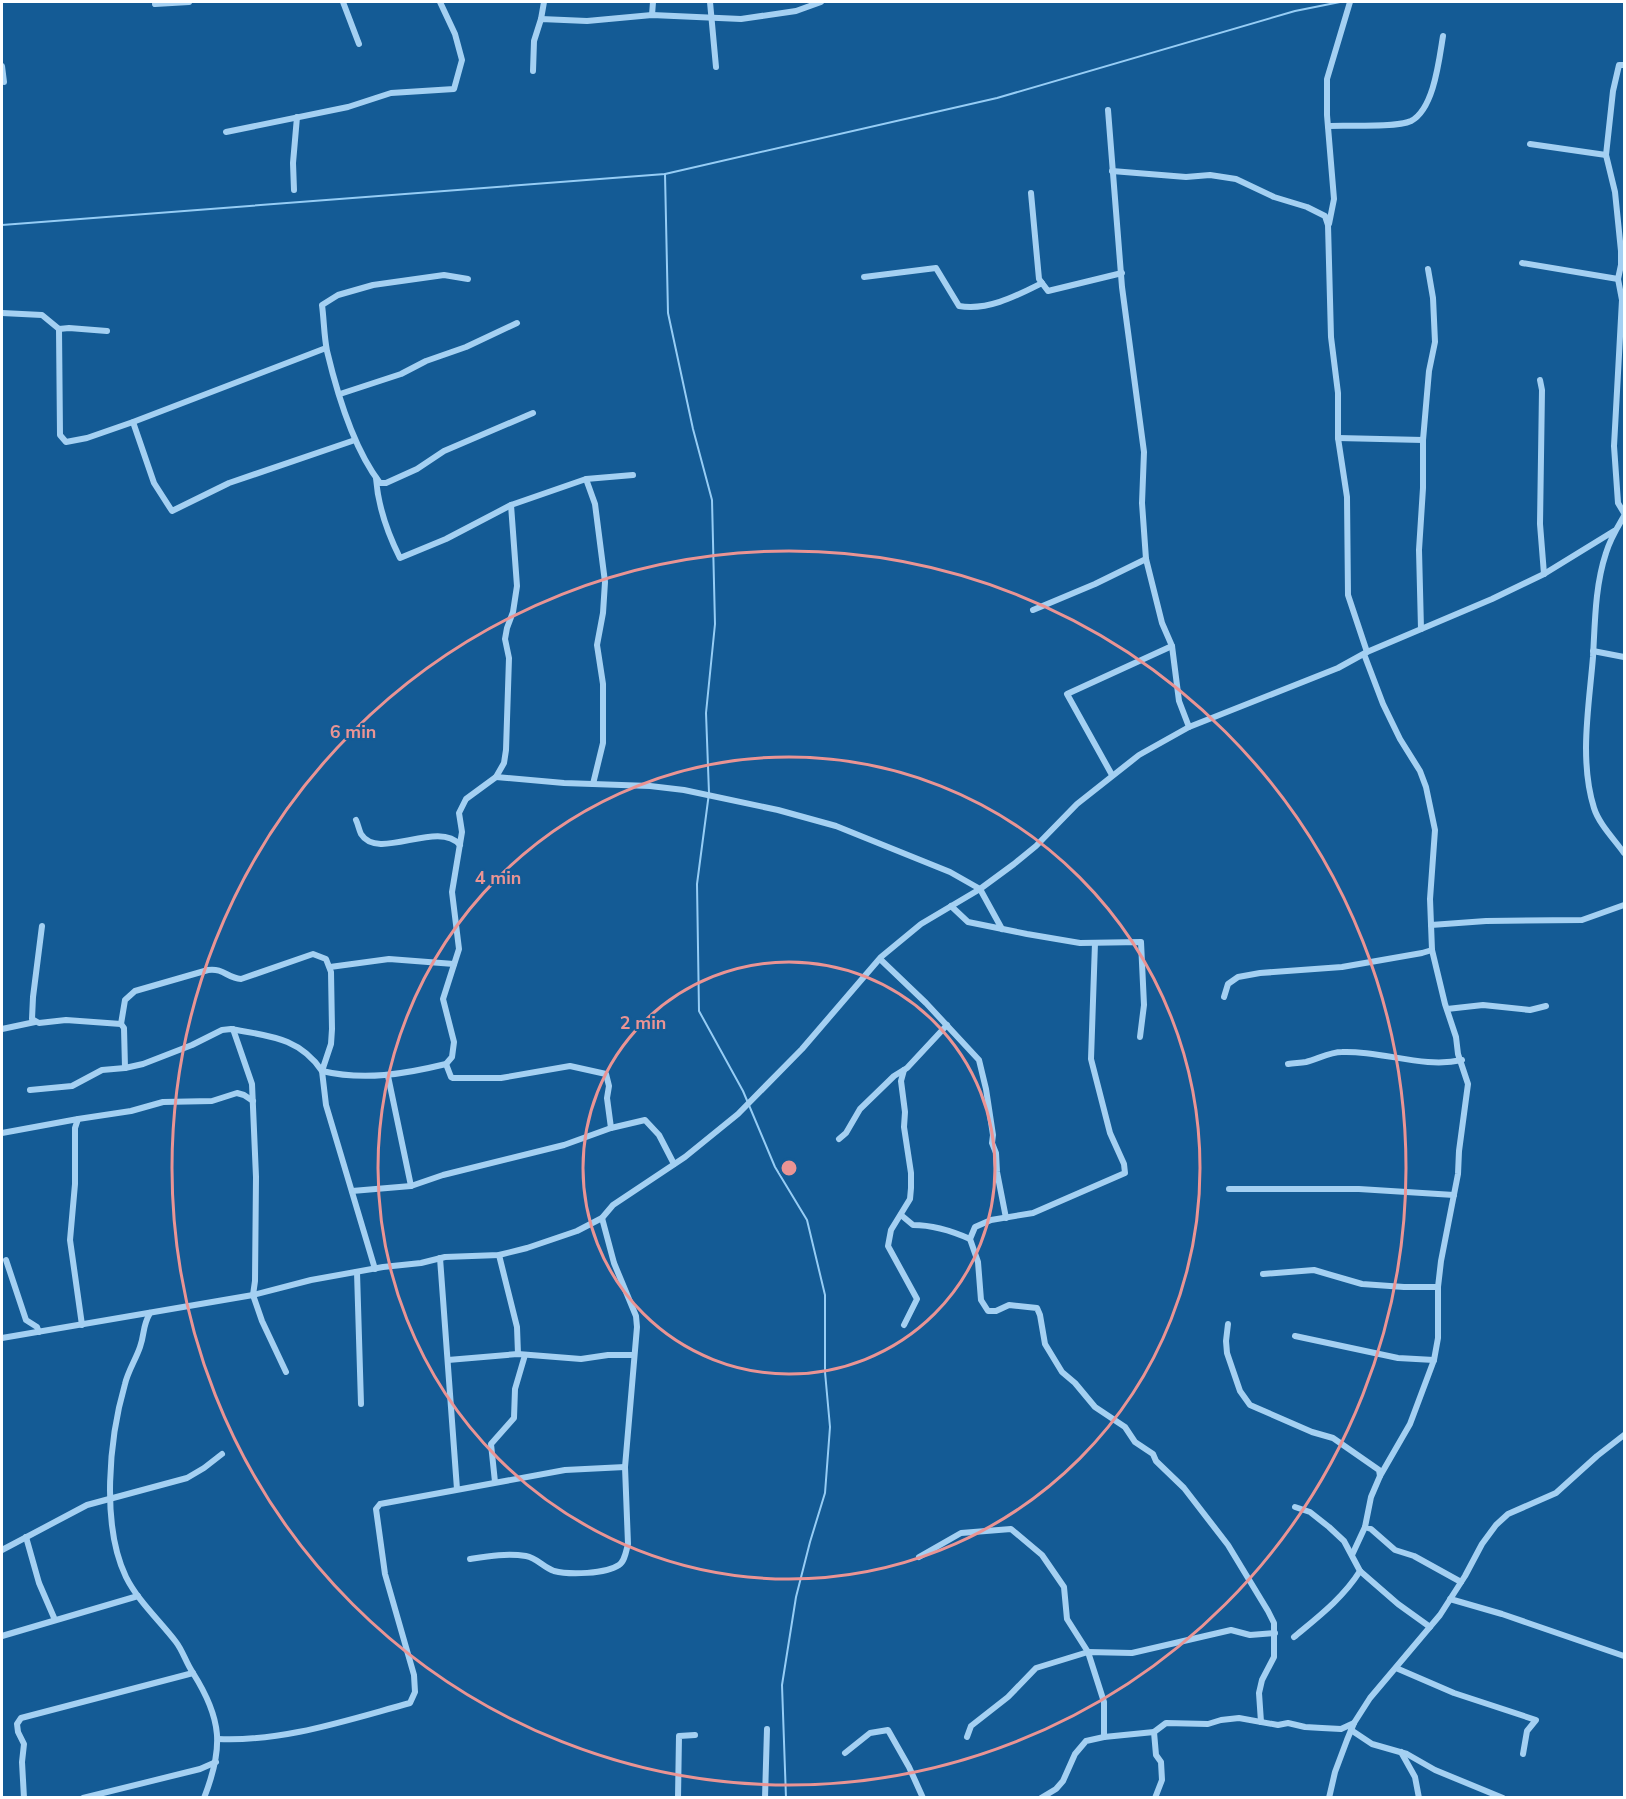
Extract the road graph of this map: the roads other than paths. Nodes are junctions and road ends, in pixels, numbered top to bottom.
1 (189, 2) edge
2 (343, 2) edge
3 (440, 2) edge
4 (544, 2) edge
5 (653, 2) edge
6 (710, 2) edge
7 (821, 2) edge
8 (1350, 2) edge
9 (154, 4) dead end
10 (652, 15) junction
11 (712, 16) junction
12 (541, 19) junction
13 (1443, 36) dead end
14 (359, 44) dead end
15 (1624, 65) edge
16 (2, 66) edge
17 (716, 67) dead end
18 (533, 71) dead end
19 (4, 82) dead end
20 (1108, 110) dead end
21 (297, 117) junction
22 (1328, 126) junction
23 (226, 132) dead end
24 (1530, 144) dead end
25 (1606, 155) junction
26 (1112, 171) junction
27 (294, 190) dead end
28 (1031, 193) dead end
29 (1329, 225) junction
30 (1522, 263) dead end
31 (1428, 269) dead end
32 (1122, 273) junction
33 (864, 277) dead end
34 (468, 279) dead end
35 (1618, 279) junction
36 (1042, 283) junction
37 (2, 313) edge
38 (517, 324) dead end
39 (59, 329) junction
40 (107, 331) dead end
41 (326, 348) junction
42 (1540, 380) dead end
43 (340, 394) junction
44 (533, 413) dead end
45 (132, 422) junction
46 (1338, 438) junction
47 (355, 440) junction
48 (1423, 440) junction
49 (633, 476) dead end
50 (376, 477) junction
51 (586, 479) junction
52 (511, 505) junction
53 (1624, 514) edge
54 (1614, 531) junction
55 (1146, 559) junction
56 (1544, 574) junction
57 (1033, 610) dead end
58 (1420, 629) junction
59 (1172, 646) junction
60 (1593, 651) junction
61 (1365, 653) junction
62 (1624, 657) edge
63 (1189, 727) junction
64 (1112, 775) junction
65 (496, 777) junction
66 (593, 784) junction
67 (357, 820) dead end
68 (460, 844) junction
69 (1624, 853) edge
70 (980, 889) junction
71 (1624, 905) edge
72 (951, 906) junction
73 (1431, 925) junction
74 (42, 926) dead end
75 (1002, 929) junction
76 (1095, 943) junction
77 (1432, 950) junction
78 (880, 959) junction
79 (454, 964) junction
80 (330, 968) junction
81 (1224, 997) dead end
82 (1546, 1006) dead end
83 (1447, 1010) junction
84 (35, 1022) junction
85 (121, 1024) junction
86 (947, 1025) junction
87 (2, 1029) edge
88 (232, 1029) junction
89 (1140, 1037) dead end
90 (1462, 1060) junction
91 (446, 1064) junction
92 (1288, 1064) dead end
93 (125, 1068) junction
94 (904, 1070) junction
95 (322, 1071) junction
96 (388, 1076) junction
97 (30, 1090) dead end
98 (253, 1101) junction
99 (78, 1119) junction
100 (611, 1128) junction
101 (2, 1133) edge
102 (839, 1139) dead end
103 (674, 1164) junction
104 (411, 1186) junction
105 (1229, 1189) dead end
106 (352, 1191) junction
107 (1454, 1195) junction
108 (901, 1215) junction
109 (602, 1218) junction
110 (1006, 1218) junction
111 (970, 1239) junction
112 (499, 1255) junction
113 (440, 1258) junction
114 (6, 1260) dead end
115 (375, 1269) junction
116 (357, 1272) junction
117 (1263, 1274) dead end
118 (1438, 1287) junction
119 (253, 1295) junction
120 (150, 1313) junction
121 (134, 1316) junction
122 (1228, 1324) dead end
123 (82, 1325) junction
124 (904, 1325) dead end
125 (143, 1327) junction
126 (39, 1332) junction
127 (1295, 1336) dead end
128 (2, 1338) edge
129 (521, 1354) junction
130 (634, 1355) junction
131 (448, 1360) junction
132 (1434, 1360) junction
133 (286, 1372) dead end
134 (361, 1404) dead end
135 (1624, 1435) edge
136 (222, 1454) dead end
137 (625, 1467) junction
138 (1380, 1476) junction
139 (495, 1482) junction
140 (457, 1489) junction
141 (111, 1497) junction
142 (1295, 1507) dead end
143 (1365, 1527) junction
144 (26, 1536) junction
145 (2, 1550) edge
146 (1352, 1555) junction
147 (919, 1557) dead end
148 (470, 1559) dead end
149 (1360, 1571) junction
150 (1461, 1582) junction
151 (138, 1596) junction
152 (1450, 1599) junction
153 (55, 1620) junction
154 (1430, 1627) junction
155 (1275, 1633) junction
156 (2, 1636) edge
157 (1294, 1637) dead end
158 (1088, 1652) junction
159 (1624, 1656) edge
160 (1396, 1668) junction
161 (192, 1673) junction
162 (1261, 1722) junction
163 (1353, 1727) junction
164 (767, 1729) dead end
165 (1341, 1729) junction
166 (1154, 1732) junction
167 (695, 1735) dead end
168 (967, 1737) dead end
169 (1104, 1737) junction
170 (218, 1739) junction
171 (1347, 1740) junction
172 (1401, 1752) junction
173 (845, 1753) dead end
174 (1523, 1754) dead end
175 (216, 1762) junction
176 (1046, 1796) edge
177 (24, 1797) edge
178 (83, 1797) edge
179 (204, 1797) edge
180 (678, 1797) edge
181 (765, 1797) edge
182 (923, 1797) edge
183 (1155, 1797) edge
184 (1329, 1797) edge
185 (1419, 1797) edge
186 (1503, 1797) edge

1 - 9 street
2 - 14 street
3 - 21 street
4 - 12 street
5 - 10 street
6 - 11 street
7 - 11 street
8 - 22 street
10 - 11 street
10 - 12 street
11 - 17 street
12 - 18 street
13 - 22 street
15 - 25 street
16 - 19 street
20 - 26 street
21 - 23 street
21 - 27 street
22 - 29 street
24 - 25 street
25 - 35 street
26 - 29 street
26 - 32 street
28 - 36 street
29 - 46 street
30 - 35 street
31 - 48 street
32 - 36 street
32 - 55 street
33 - 36 street
34 - 41 street
35 - 53 street
37 - 39 street
38 - 43 street
39 - 40 street
39 - 45 street
41 - 43 street
41 - 45 street
42 - 56 street
43 - 47 street
44 - 50 street
45 - 47 street
46 - 48 street
46 - 61 street
47 - 50 street
48 - 58 street
49 - 51 street
50 - 52 street
51 - 52 street
51 - 66 street
52 - 65 street
53 - 54 street
54 - 56 street
54 - 60 street
55 - 57 street
55 - 59 street
56 - 58 street
58 - 61 street
59 - 63 street
59 - 64 street
60 - 62 street
60 - 69 street
61 - 63 street
61 - 73 street
63 - 64 street
64 - 70 street
65 - 66 street
65 - 68 street
66 - 70 street
67 - 68 street
68 - 79 street
70 - 72 street
70 - 75 street
71 - 73 street
72 - 75 street
72 - 78 street
73 - 77 street
74 - 84 street
75 - 76 street
76 - 89 street
76 - 110 street
77 - 81 street
77 - 83 street
78 - 86 street
78 - 103 street
79 - 80 street
79 - 91 street
80 - 85 street
80 - 95 street
82 - 83 street
83 - 90 street
84 - 85 street
84 - 87 street
85 - 93 street
86 - 94 street
86 - 110 street
88 - 93 street
88 - 95 street
88 - 98 street
90 - 92 street
90 - 107 street
91 - 96 street
91 - 100 street
93 - 97 street
94 - 102 street
94 - 108 street
95 - 96 street
95 - 106 street
96 - 104 street
98 - 99 street
98 - 119 street
99 - 101 street
99 - 123 street
100 - 103 street
100 - 104 street
103 - 109 street
104 - 106 street
105 - 107 street
106 - 115 street
107 - 118 street
108 - 111 street
108 - 124 street
109 - 112 street
109 - 130 street
110 - 111 street
111 - 155 street
112 - 113 street
112 - 129 street
113 - 115 street
113 - 131 street
114 - 126 street
115 - 116 street
116 - 119 street
116 - 134 street
117 - 118 street
118 - 132 street
119 - 120 street
119 - 133 street
120 - 121 street
120 - 125 street
121 - 123 street
121 - 125 street
122 - 138 street
123 - 126 street
125 - 141 street
126 - 128 street
127 - 132 street
129 - 130 street
129 - 131 street
129 - 139 street
130 - 137 street
131 - 140 street
132 - 138 street
135 - 150 street
136 - 141 street
137 - 139 street
137 - 148 street
138 - 143 street
139 - 140 street
140 - 170 street
141 - 144 street
141 - 151 street
142 - 146 street
143 - 146 street
143 - 150 street
144 - 145 street
144 - 153 street
146 - 149 street
147 - 158 street
149 - 154 street
149 - 157 street
150 - 152 street
151 - 153 street
151 - 161 street
152 - 154 street
152 - 159 street
153 - 156 street
154 - 160 street
155 - 158 street
155 - 162 street
158 - 168 street
158 - 169 street
160 - 163 street
160 - 174 street
161 - 170 street
161 - 177 street
162 - 165 street
162 - 166 street
163 - 165 street
163 - 171 street
163 - 172 street
164 - 181 street
165 - 171 street
166 - 169 street
166 - 183 street
167 - 180 street
169 - 176 street
170 - 175 street
171 - 184 street
172 - 185 street
172 - 186 street
173 - 182 street
175 - 178 street
175 - 179 street

